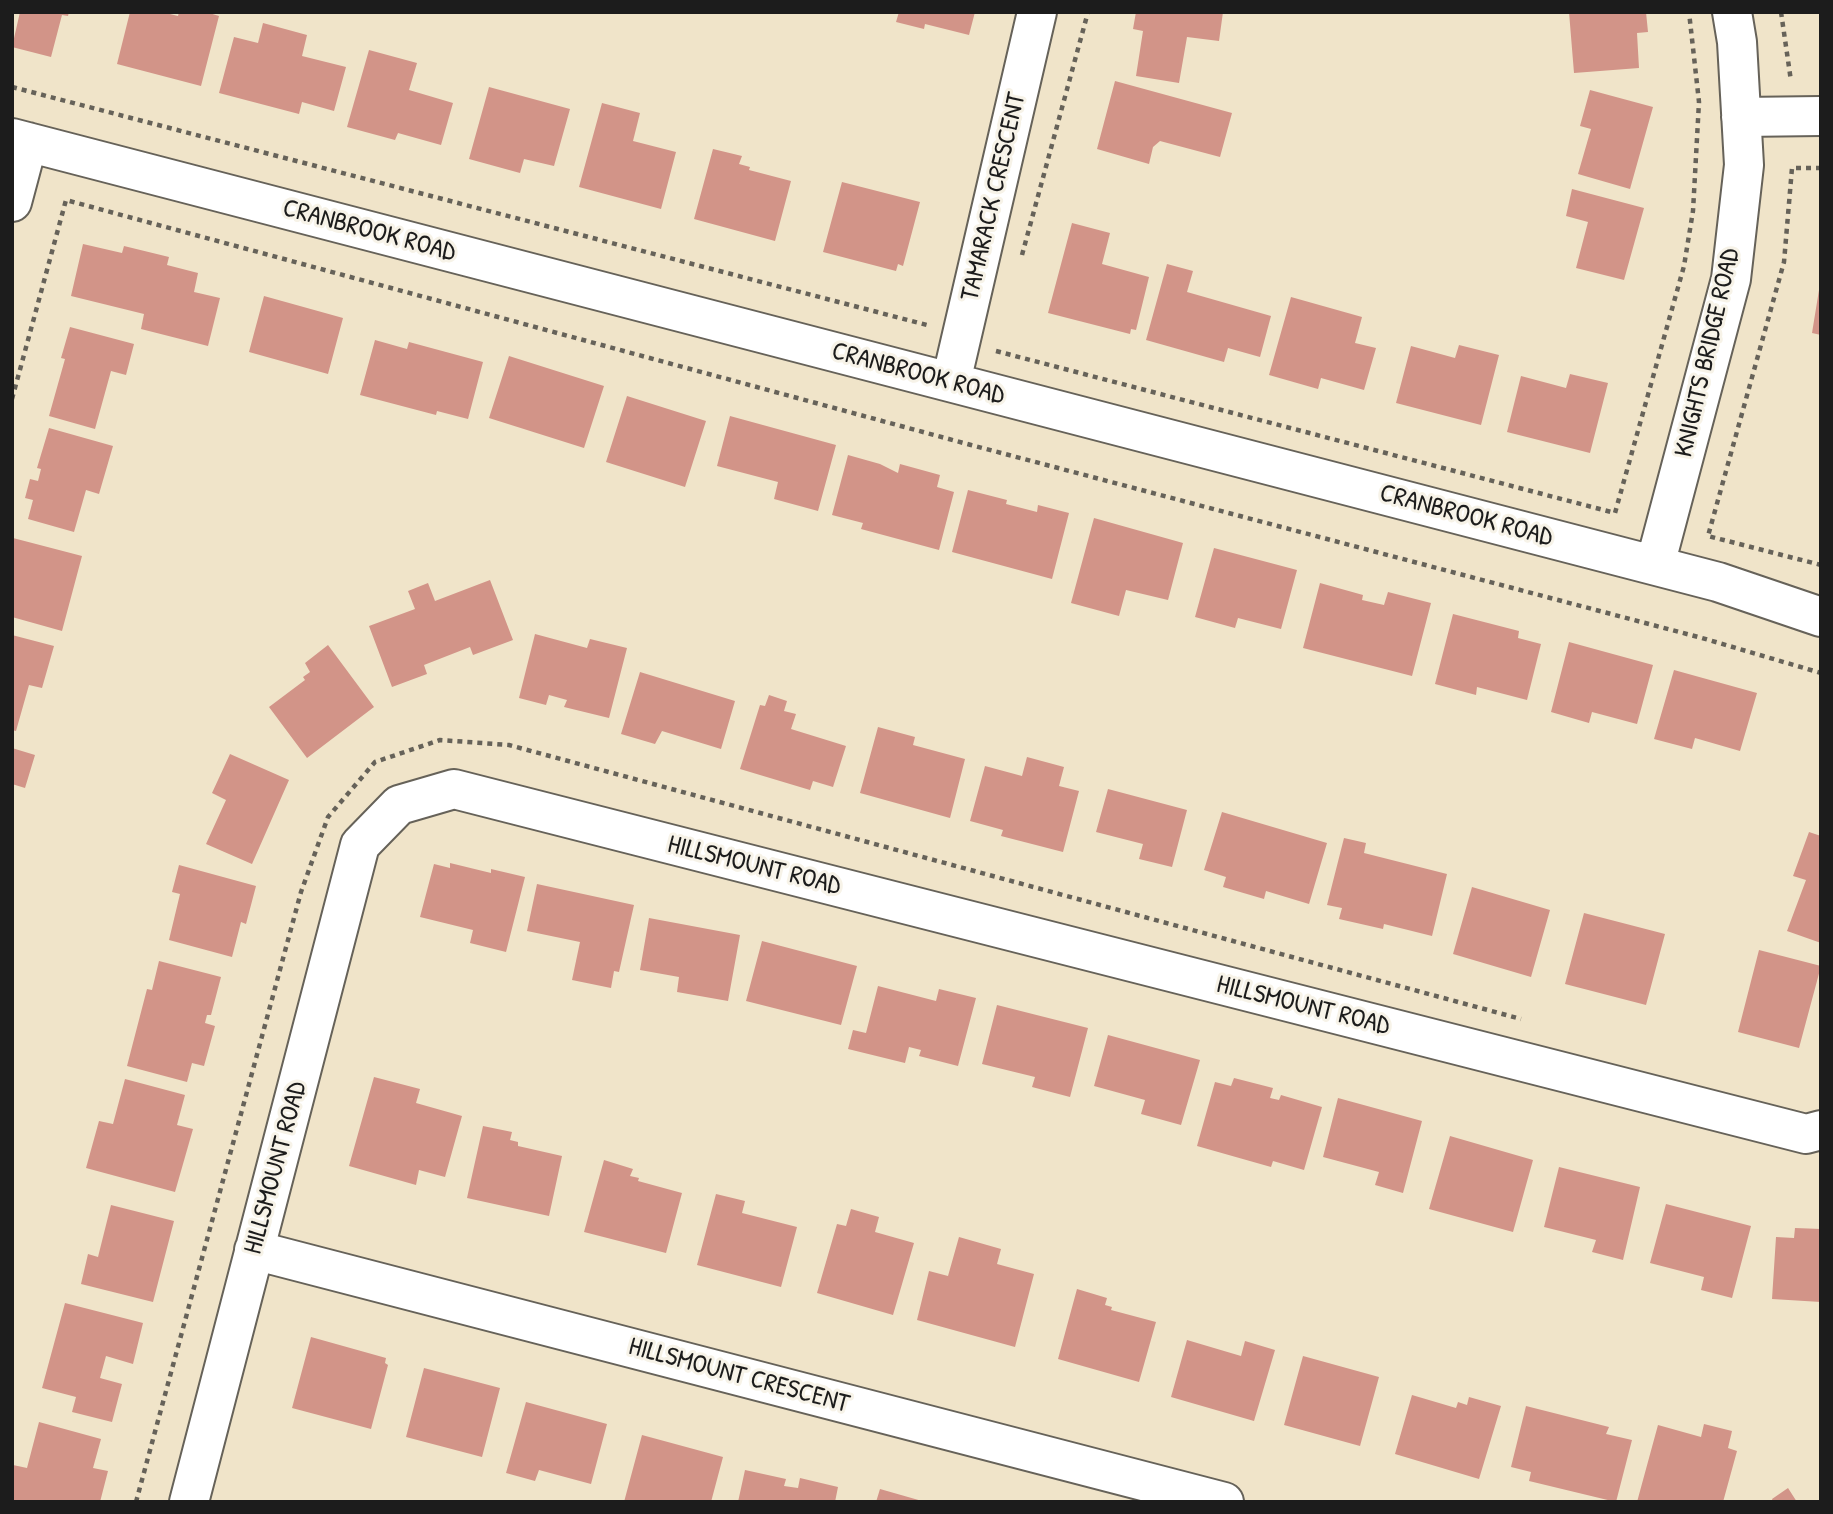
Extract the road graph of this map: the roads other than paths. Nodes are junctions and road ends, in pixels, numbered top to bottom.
1 (1037, 12) edge
2 (1732, 12) edge
3 (1741, 117) junction
4 (1821, 117) edge
5 (20, 140) edge
6 (12, 202) edge
7 (951, 382) junction
8 (1655, 565) junction
9 (1821, 617) edge
10 (1821, 1130) edge
11 (254, 1250) junction
12 (189, 1502) edge
13 (1224, 1502) edge

1 - 7 street, TAMARACK CRESCENT
2 - 3 street, KNIGHTS BRIDGE ROAD
3 - 4 street
3 - 8 street, KNIGHTS BRIDGE ROAD
5 - 6 street
5 - 7 street, CRANBROOK ROAD
7 - 8 street, CRANBROOK ROAD
8 - 9 street, CRANBROOK ROAD
10 - 11 street, HILLSMOUNT ROAD
11 - 12 street, HILLSMOUNT ROAD
11 - 13 street, HILLSMOUNT CRESCENT

